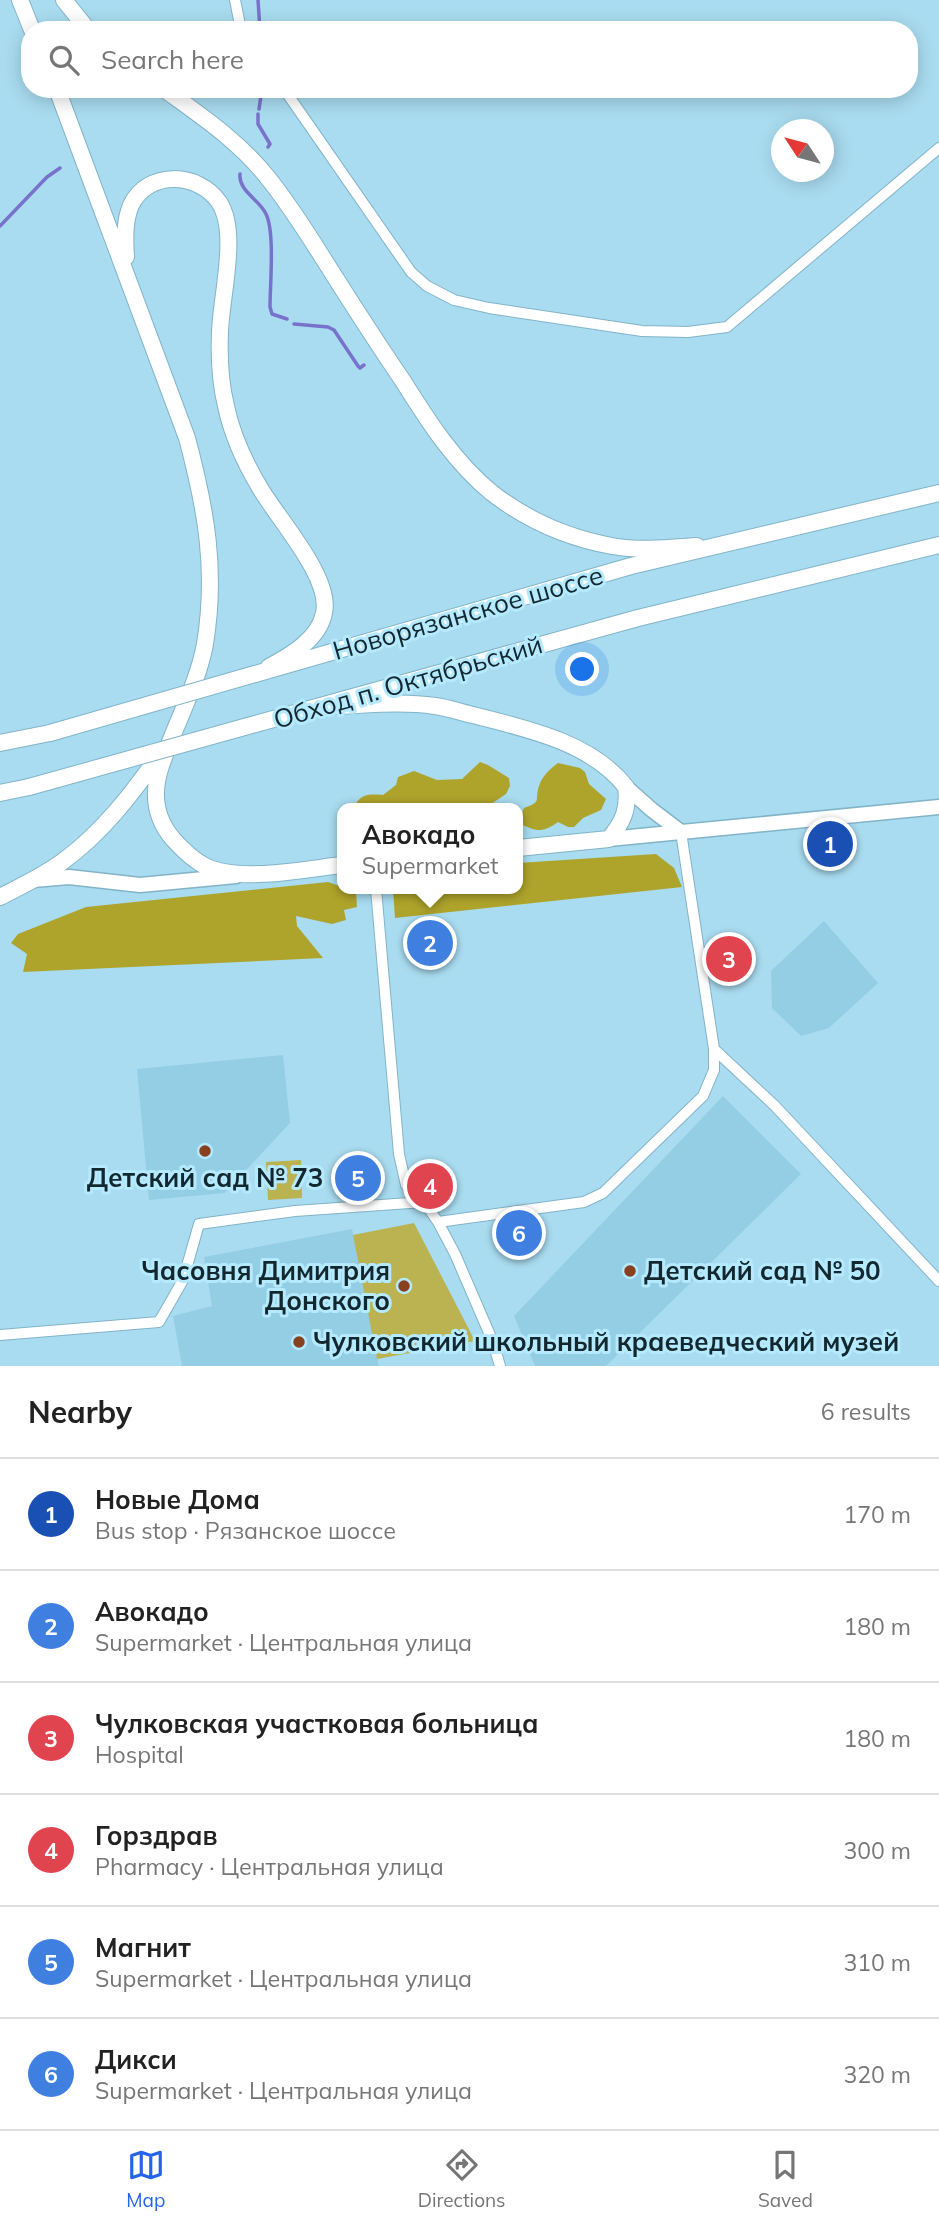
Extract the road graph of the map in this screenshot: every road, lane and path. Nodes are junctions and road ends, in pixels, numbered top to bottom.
1 (20, 0) edge
2 (32, 0) edge
3 (64, 0) edge
4 (235, 1) edge
5 (28, 21) edge
6 (38, 21) edge
7 (81, 21) edge
8 (239, 21) edge
9 (60, 98) edge
10 (176, 98) edge
11 (290, 98) edge
12 (939, 148) edge
13 (127, 274) junction
14 (939, 491) edge
15 (720, 544) junction
16 (939, 545) edge
17 (255, 674) junction
18 (318, 707) junction
19 (175, 727) junction
20 (0, 743) edge
21 (626, 787) junction
22 (0, 793) edge
23 (939, 807) edge
24 (681, 832) junction
25 (609, 839) junction
26 (523, 847) edge
27 (337, 865) edge
28 (248, 874) junction
29 (32, 880) junction
30 (376, 894) edge
31 (0, 897) edge
32 (714, 1049) junction
33 (424, 1202) junction
34 (438, 1222) junction
35 (939, 1281) edge
36 (0, 1335) edge
37 (500, 1366) edge

1 - 5 main road
2 - 6 main road
3 - 7 main road
4 - 8 street
9 - 13 main road
10 - 15 main road
11 - 12 street
13 - 17 main road
13 - 19 main road
14 - 15 main road, Новорязанское шоссе
15 - 17 main road, Новорязанское шоссе
16 - 18 main road, Обход п. Октябрьский
17 - 20 main road, Новорязанское шоссе, bridge
18 - 21 main road
18 - 22 main road, Обход п. Октябрьский, bridge
19 - 28 main road
19 - 29 main road
21 - 24 main road
21 - 25 main road
23 - 24 main road
24 - 25 main road
24 - 32 street
25 - 26 main road
27 - 28 main road
28 - 29 main road
29 - 31 main road
30 - 33 street
32 - 34 street
32 - 35 street
33 - 34 street
33 - 36 street
34 - 37 street

